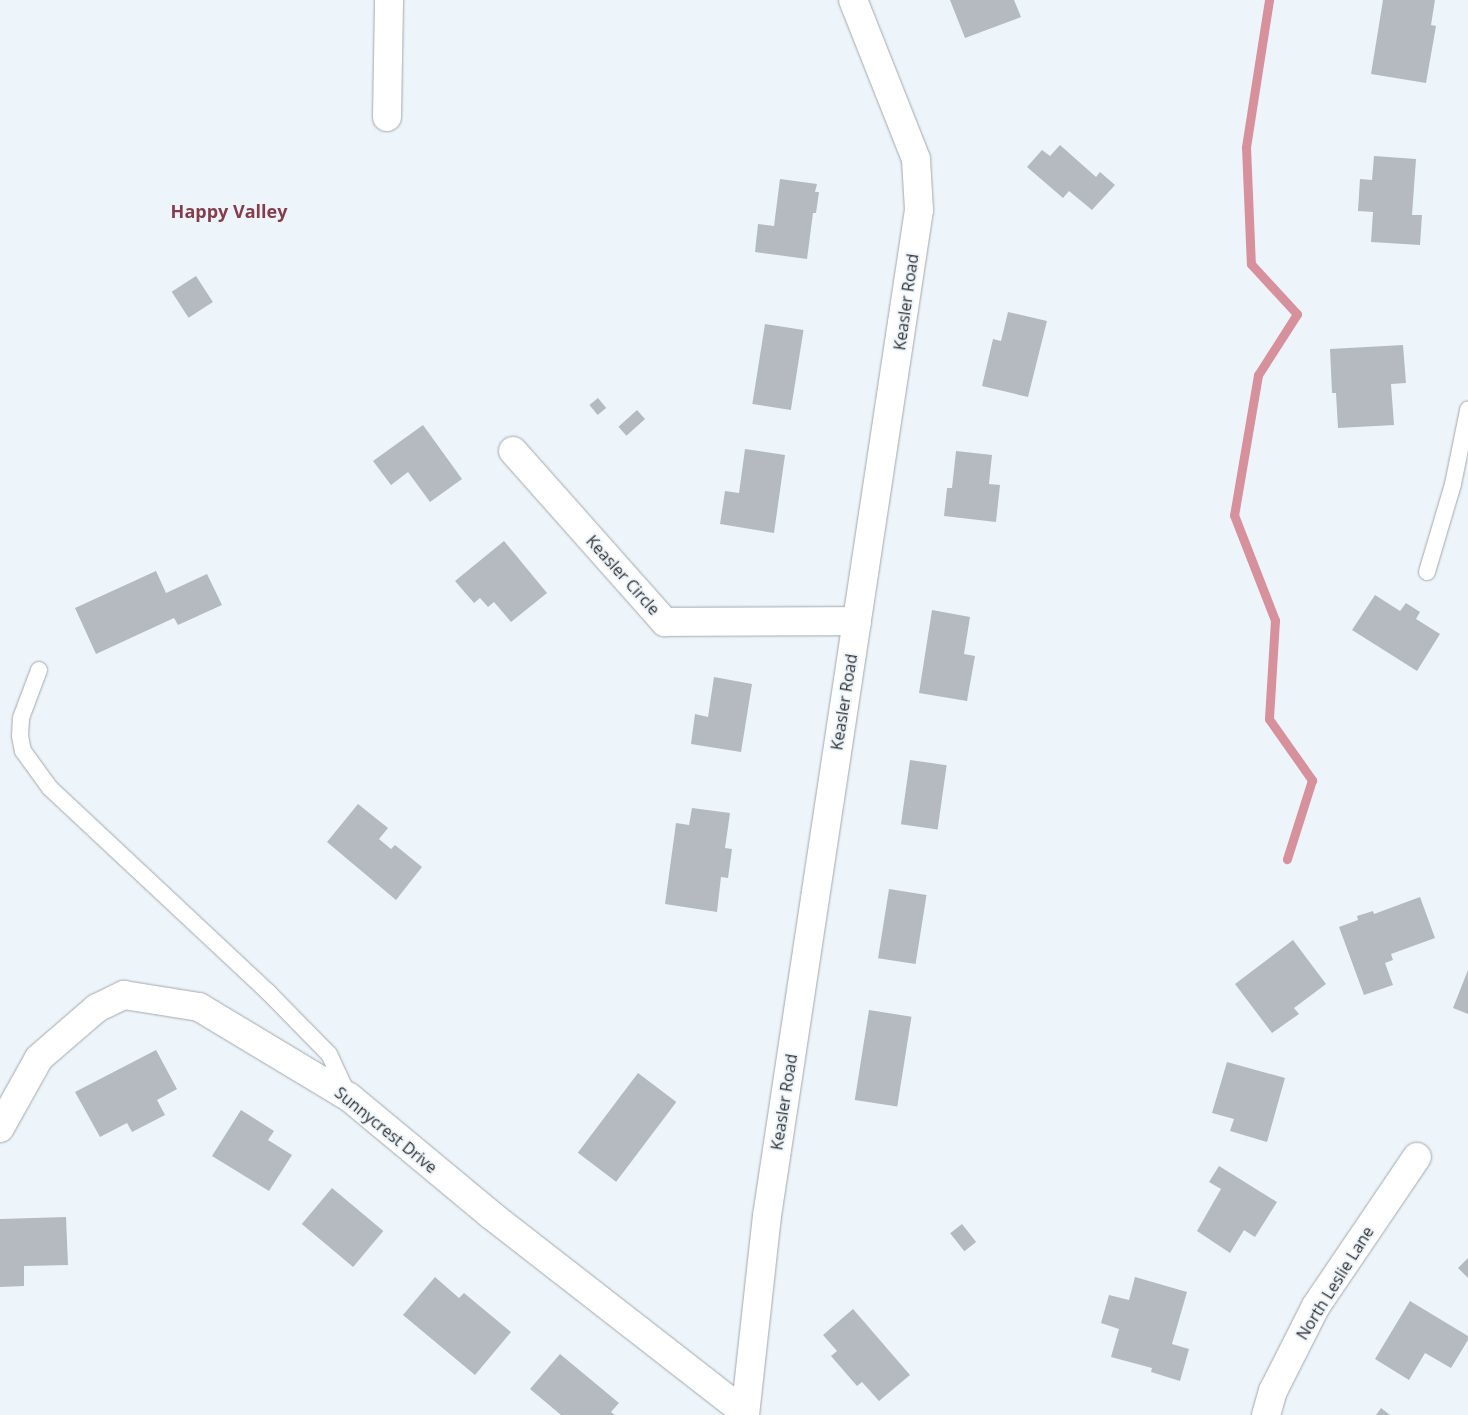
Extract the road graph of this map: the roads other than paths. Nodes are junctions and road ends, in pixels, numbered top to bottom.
1 (389, 0) edge
2 (853, 0) edge
3 (387, 117) dead end
4 (1468, 410) edge
5 (513, 451) dead end
6 (1427, 572) dead end
7 (857, 621) junction
8 (39, 670) dead end
9 (349, 1097) junction
10 (0, 1128) edge
11 (1417, 1157) dead end
12 (745, 1414) edge
13 (1266, 1415) edge

1 - 3 street
2 - 7 street, Keasler Road
4 - 6 lane
5 - 7 street, Keasler Circle
7 - 12 street, Keasler Road
8 - 9 lane
9 - 10 street, Sunnycrest Drive
9 - 12 street, Sunnycrest Drive
11 - 13 street, North Leslie Lane

